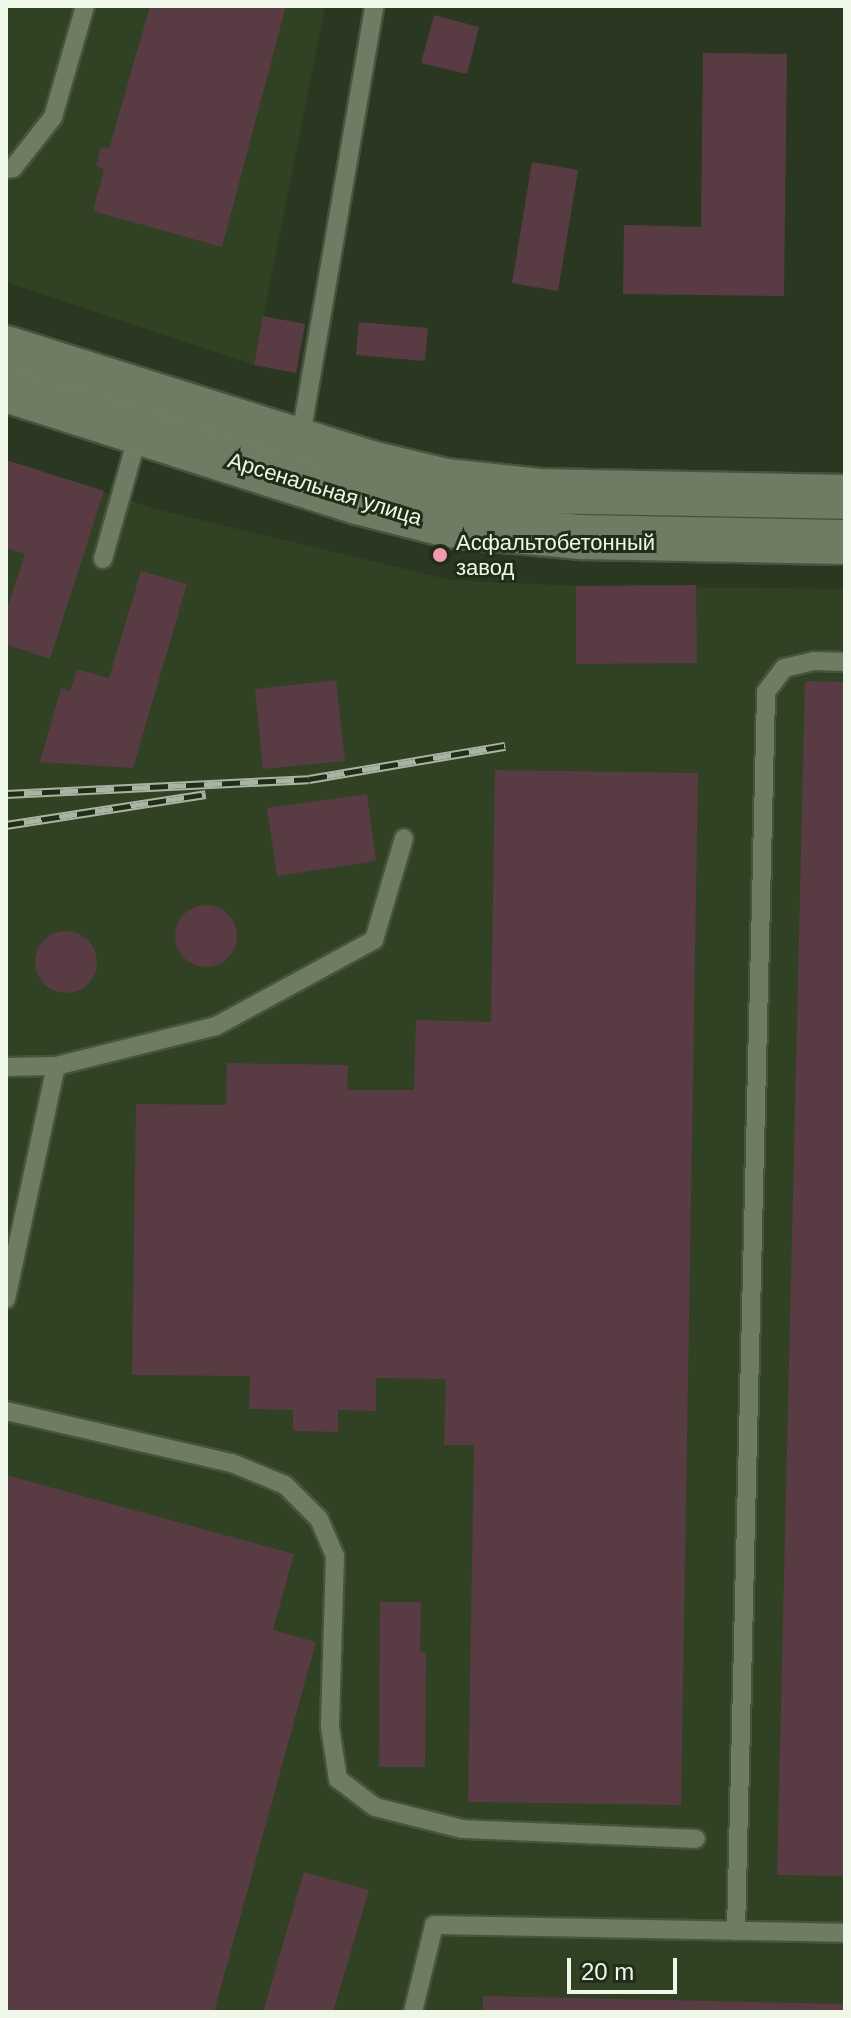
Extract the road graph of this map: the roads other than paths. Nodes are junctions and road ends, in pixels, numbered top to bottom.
1 (85, 6) edge
2 (374, 6) edge
3 (6, 169) edge
4 (6, 348) edge
5 (6, 390) edge
6 (145, 413) junction
7 (294, 460) junction
8 (845, 497) edge
9 (845, 542) edge
10 (103, 559) dead end
11 (845, 662) edge
12 (404, 838) dead end
13 (6, 1047) edge
14 (56, 1066) junction
15 (9, 1067) edge
16 (6, 1299) edge
17 (6, 1411) edge
18 (696, 1839) dead end
19 (736, 1931) junction
20 (845, 1933) edge
21 (413, 2012) edge

1 - 3 lane
2 - 7 lane
4 - 6 street, Арсенальная улица
5 - 6 street, Арсенальная улица
6 - 7 street, Арсенальная улица
6 - 10 lane
7 - 8 street, Арсенальная улица
7 - 9 street, Арсенальная улица
11 - 19 lane
12 - 14 lane
13 - 15 lane
14 - 15 lane
14 - 16 lane
17 - 18 lane
19 - 20 lane
19 - 21 lane

